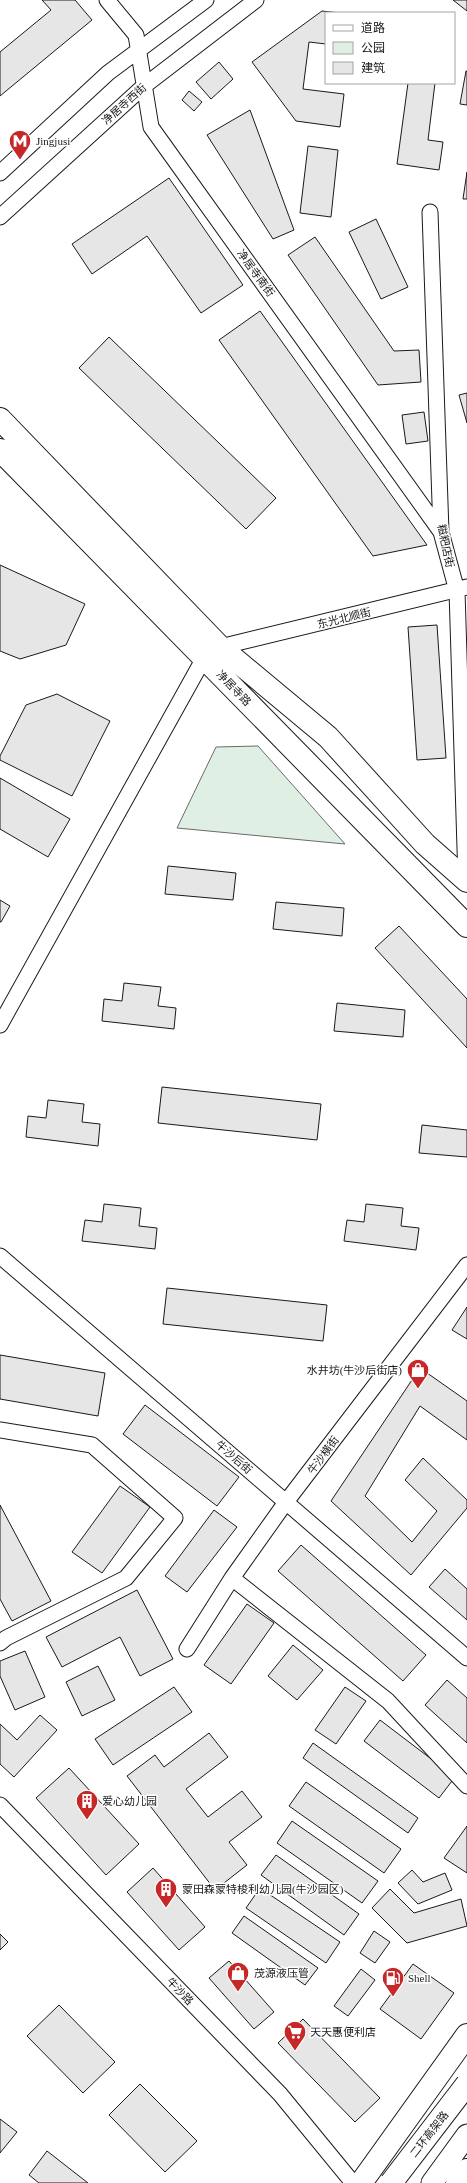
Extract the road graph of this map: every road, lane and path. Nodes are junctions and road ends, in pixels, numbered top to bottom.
1 (107, 0) edge
2 (206, 0) edge
3 (256, 0) edge
4 (138, 50) junction
5 (144, 86) junction
6 (0, 173) edge
7 (430, 212) dead end
8 (0, 217) edge
9 (0, 419) edge
10 (0, 450) edge
11 (441, 532) junction
12 (462, 589) edge
13 (212, 653) junction
14 (467, 881) edge
15 (467, 926) edge
16 (0, 1025) edge
17 (0, 1256) edge
18 (467, 1266) edge
19 (0, 1430) edge
20 (286, 1502) junction
21 (232, 1578) junction
22 (2, 1636) edge
23 (187, 1649) dead end
24 (467, 1658) edge
25 (467, 1786) edge
26 (0, 1805) edge
27 (467, 2035) edge
28 (467, 2083) edge
29 (467, 2135) edge
30 (467, 2170) edge
31 (353, 2183) edge
32 (361, 2183) edge
33 (391, 2183) edge
34 (399, 2183) edge
35 (432, 2183) edge
36 (457, 2183) edge

1 - 4 street, 净居寺南街
2 - 4 street
3 - 5 street, 净居寺西街
4 - 5 street, 净居寺南街
4 - 6 street
5 - 8 street, 净居寺西街
5 - 11 street, 净居寺南街
7 - 11 street, 糍粑店街
9 - 13 main road, 净居寺路
10 - 13 main road, 净居寺路
11 - 12 street, 糍粑店街
12 - 13 street, 东光北顺街
12 - 14 street, 糍粑店街
13 - 14 main road, 净居寺路
13 - 15 main road, 净居寺路
13 - 16 street
17 - 20 street, 牛沙后街
18 - 20 street, 牛沙横街
19 - 22 street
20 - 21 street, 牛沙横街
20 - 24 street, 牛沙后街
21 - 23 street, 牛沙横街
21 - 25 street
26 - 31 street, 牛沙路
27 - 32 main road
28 - 33 main road, 二环高架路, bridge
28 - 34 main road
29 - 35 main road
30 - 36 main road

